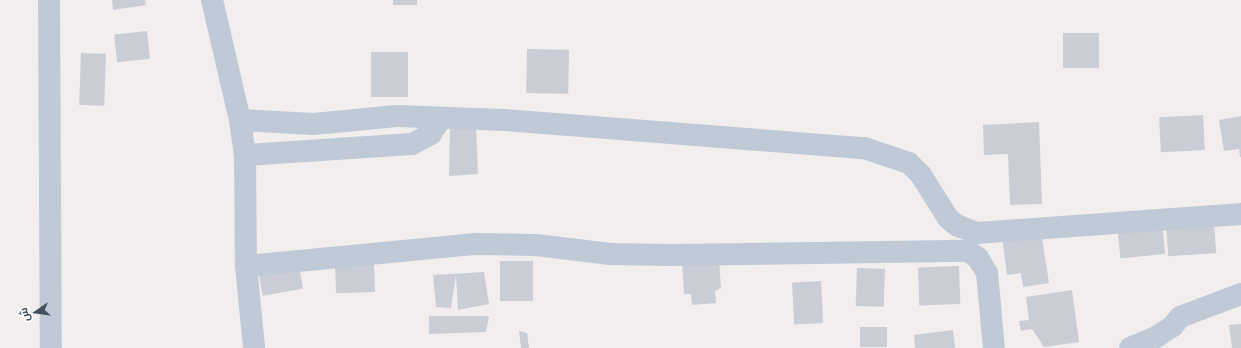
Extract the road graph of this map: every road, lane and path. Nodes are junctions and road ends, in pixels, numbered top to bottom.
1 (49, 0) edge
2 (212, 0) edge
3 (441, 118) junction
4 (240, 120) junction
5 (245, 155) junction
6 (1241, 214) edge
7 (246, 266) junction
8 (1241, 294) edge
9 (51, 348) edge
10 (254, 348) edge
11 (994, 348) edge
12 (1130, 348) edge

1 - 9 street
2 - 4 street
3 - 4 street
3 - 5 street
3 - 6 street
4 - 5 street
5 - 7 street
7 - 10 street
7 - 11 street
8 - 12 street

